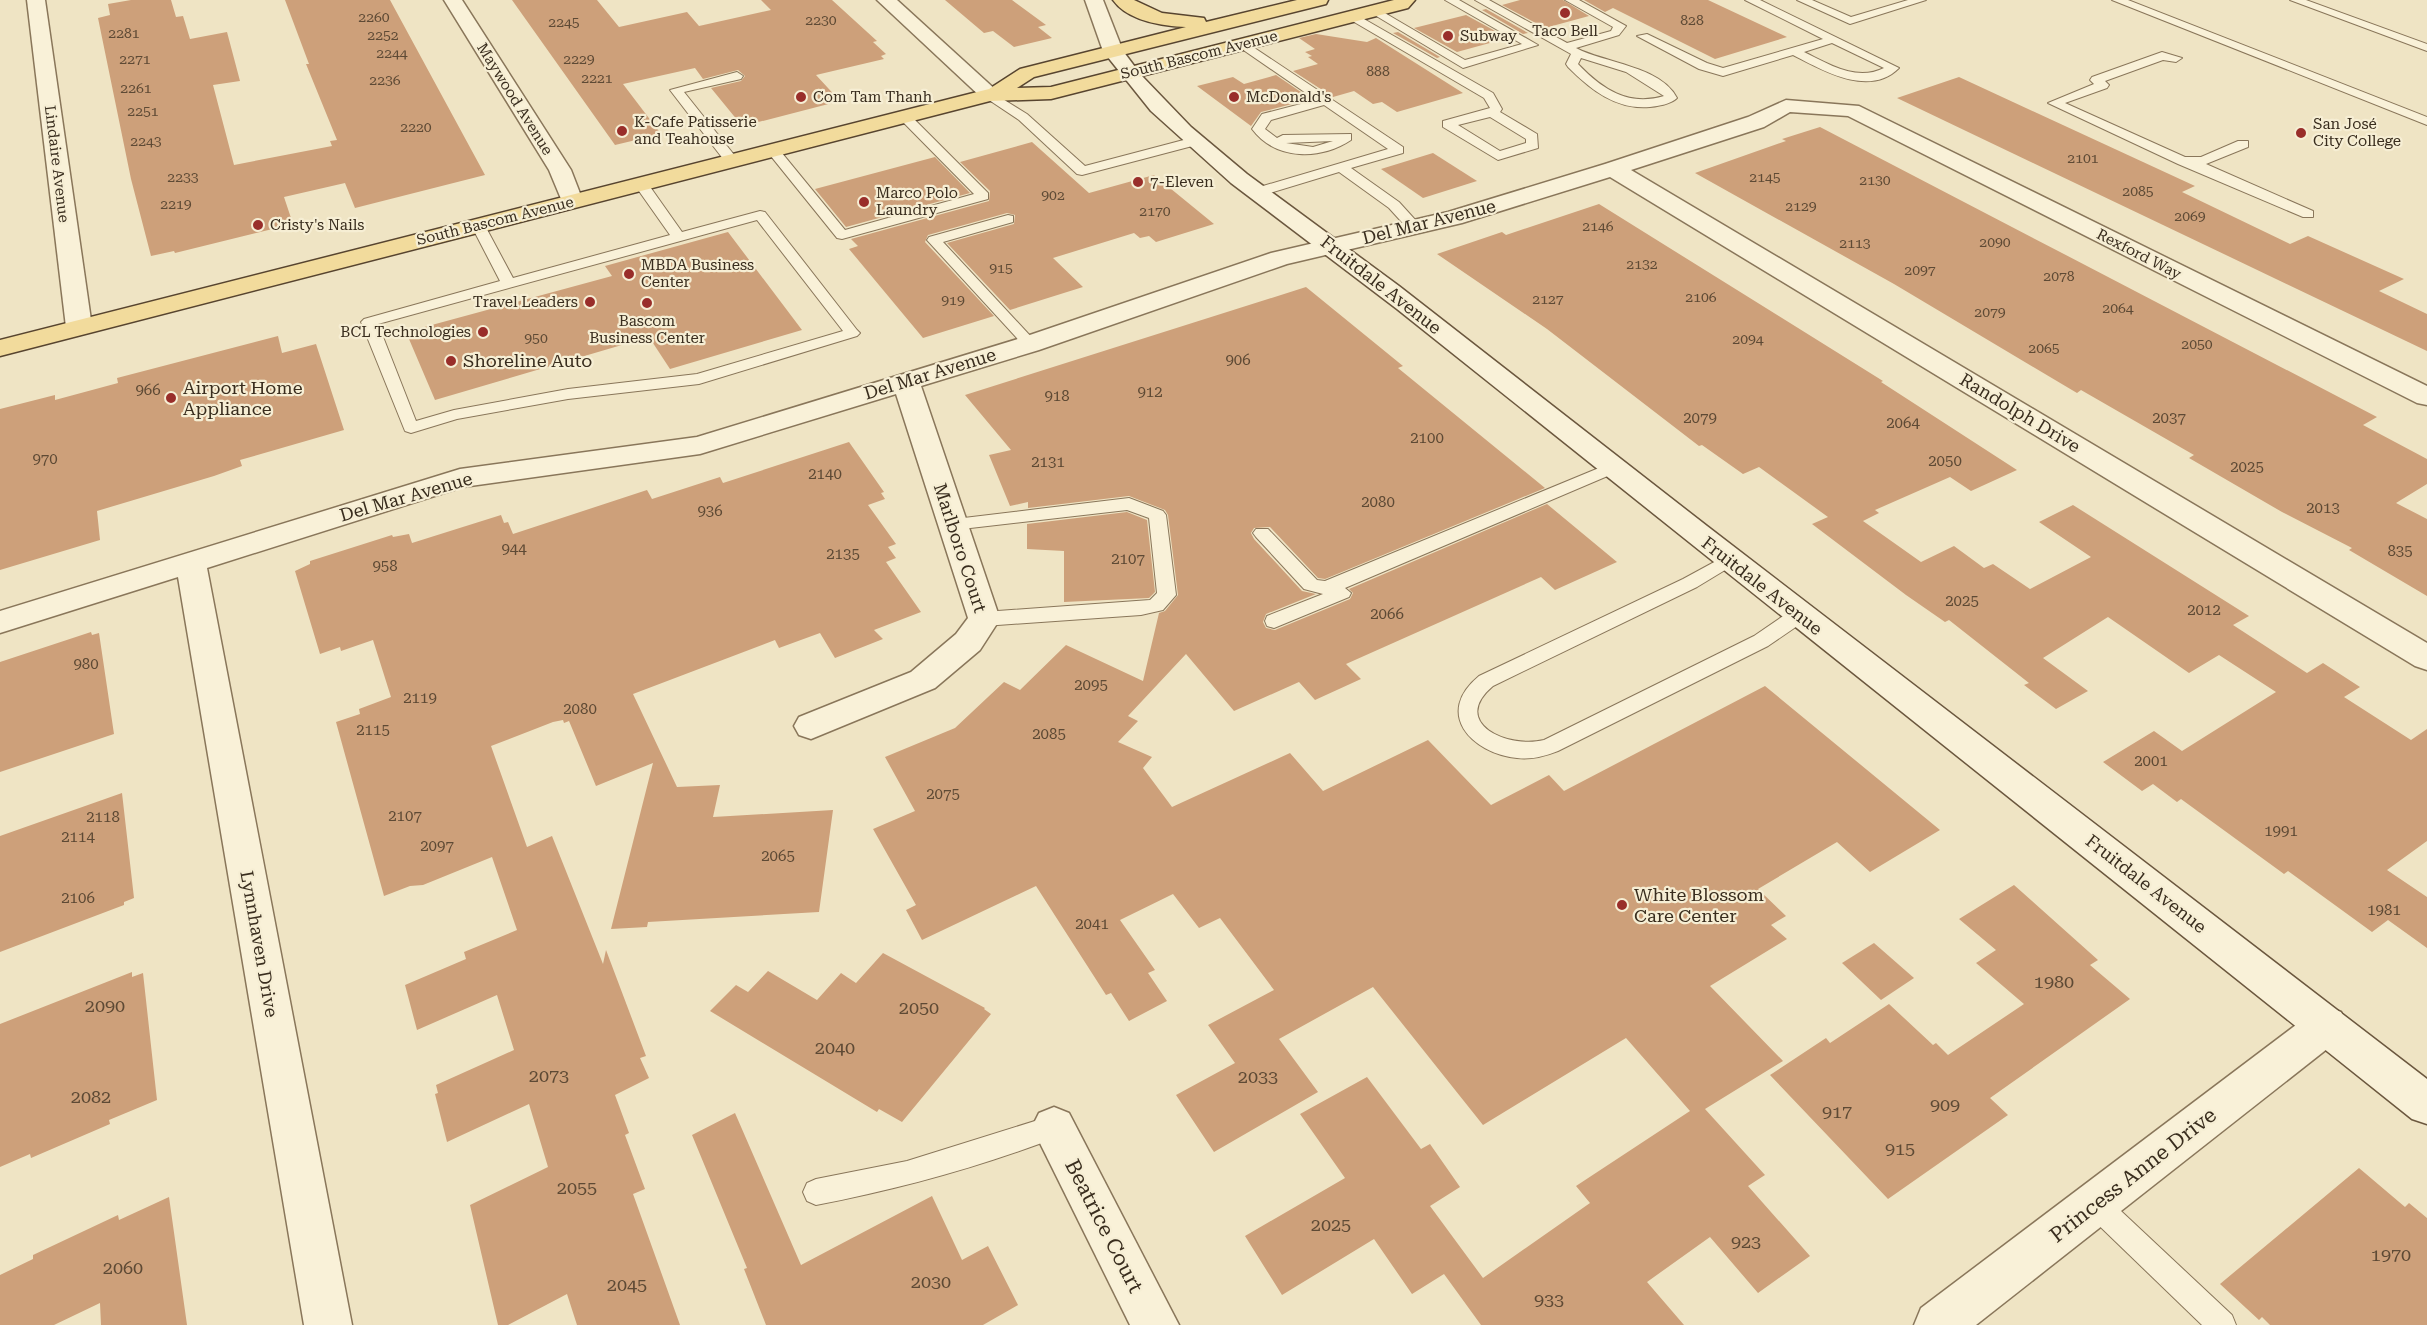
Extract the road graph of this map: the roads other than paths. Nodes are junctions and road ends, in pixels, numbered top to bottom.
1 (36, 0) edge
2 (453, 0) edge
3 (886, 0) edge
4 (1094, 0) edge
5 (1122, 0) edge
6 (1319, 0) edge
7 (1406, 0) edge
8 (1451, 0) edge
9 (1481, 0) edge
10 (1571, 0) edge
11 (1751, 0) edge
12 (1803, 0) edge
13 (1920, 0) edge
14 (2118, 0) edge
15 (2296, 0) edge
16 (1374, 11) junction
17 (1353, 16) junction
18 (1226, 23) junction
19 (1643, 36) dead end
20 (1834, 39) junction
21 (1243, 45) junction
22 (2427, 48) edge
23 (1571, 50) junction
24 (1113, 51) junction
25 (1794, 51) junction
26 (2176, 58) dead end
27 (1127, 73) junction
28 (737, 76) dead end
29 (990, 95) junction
30 (1325, 101) junction
31 (1852, 110) joint
32 (1492, 113) junction
33 (904, 116) junction
34 (2427, 121) edge
35 (1369, 131) junction
36 (1195, 141) junction
37 (2243, 144) dead end
38 (772, 150) junction
39 (732, 161) junction
40 (2190, 162) junction
41 (1340, 167) junction
42 (1613, 169) junction
43 (641, 184) junction
44 (1258, 192) junction
45 (572, 201) junction
46 (2308, 214) dead end
47 (1008, 219) dead end
48 (478, 225) junction
49 (1414, 227) junction
50 (678, 237) junction
51 (1331, 246) junction
52 (508, 284) junction
53 (80, 327) junction
54 (1030, 344) junction
55 (0, 348) edge
56 (906, 382) junction
57 (2427, 397) edge
58 (1616, 472) junction
59 (952, 524) junction
60 (1262, 533) dead end
61 (1729, 560) junction
62 (191, 562) junction
63 (1799, 615) junction
64 (984, 619) junction
65 (1274, 621) dead end
66 (0, 622) edge
67 (2427, 658) edge
68 (811, 726) dead end
69 (2327, 1024) junction
70 (2427, 1105) edge
71 (1054, 1128) joint
72 (816, 1192) dead end
73 (2096, 1205) junction
74 (328, 1325) edge
75 (1155, 1325) edge
76 (1938, 1325) edge
77 (2222, 1325) edge

1 - 53 street, Lindaire Avenue
2 - 45 street, Maywood Avenue
3 - 29 street
4 - 24 street, Fruitdale Avenue
5 - 18 main road
6 - 18 main road, South Bascom Avenue
7 - 16 main road, South Bascom Avenue
8 - 16 lane
9 - 23 lane
10 - 23 lane
11 - 20 lane
12 - 13 lane
14 - 34 lane
15 - 22 lane
16 - 17 main road, South Bascom Avenue
17 - 21 main road, South Bascom Avenue
17 - 32 lane
18 - 24 main road, South Bascom Avenue
19 - 25 lane
20 - 25 lane
20 - 25 lane
21 - 27 main road, South Bascom Avenue
21 - 30 lane
23 - 23 lane
24 - 27 street, Fruitdale Avenue
24 - 29 main road, South Bascom Avenue
26 - 40 lane
27 - 29 main road, South Bascom Avenue
27 - 36 street, Fruitdale Avenue
28 - 39 lane
29 - 33 main road, South Bascom Avenue
29 - 36 lane
30 - 35 lane
30 - 35 lane
31 - 42 street, Del Mar Avenue
31 - 57 street, Rexford Way
32 - 32 lane
33 - 38 main road, South Bascom Avenue
33 - 38 lane
35 - 41 lane
36 - 44 street, Fruitdale Avenue
37 - 40 lane
38 - 39 main road, South Bascom Avenue
39 - 43 main road, South Bascom Avenue
40 - 46 lane
41 - 44 lane
41 - 49 lane
42 - 49 street, Del Mar Avenue
42 - 67 street, Randolph Drive
43 - 45 main road, South Bascom Avenue
43 - 50 lane
44 - 51 street, Fruitdale Avenue
45 - 48 main road, South Bascom Avenue
47 - 54 lane
48 - 52 lane
48 - 53 main road, South Bascom Avenue
49 - 51 street, Del Mar Avenue
50 - 52 lane
50 - 52 lane
51 - 54 street, Del Mar Avenue
51 - 58 street, Fruitdale Avenue
53 - 55 main road, South Bascom Avenue
54 - 56 street, Del Mar Avenue
56 - 59 street, Marlboro Court
56 - 62 street, Del Mar Avenue
58 - 60 lane
58 - 61 street, Fruitdale Avenue
58 - 65 lane
59 - 64 street, Marlboro Court
59 - 64 lane
61 - 63 street, Fruitdale Avenue
61 - 63 lane
62 - 66 street, Del Mar Avenue
62 - 74 street, Lynnhaven Drive
63 - 69 street, Fruitdale Avenue
64 - 68 street, Marlboro Court
69 - 70 street, Fruitdale Avenue
69 - 73 street, Princess Anne Drive
71 - 72 lane
71 - 75 street, Beatrice Court
73 - 76 street, Princess Anne Drive
73 - 77 lane

